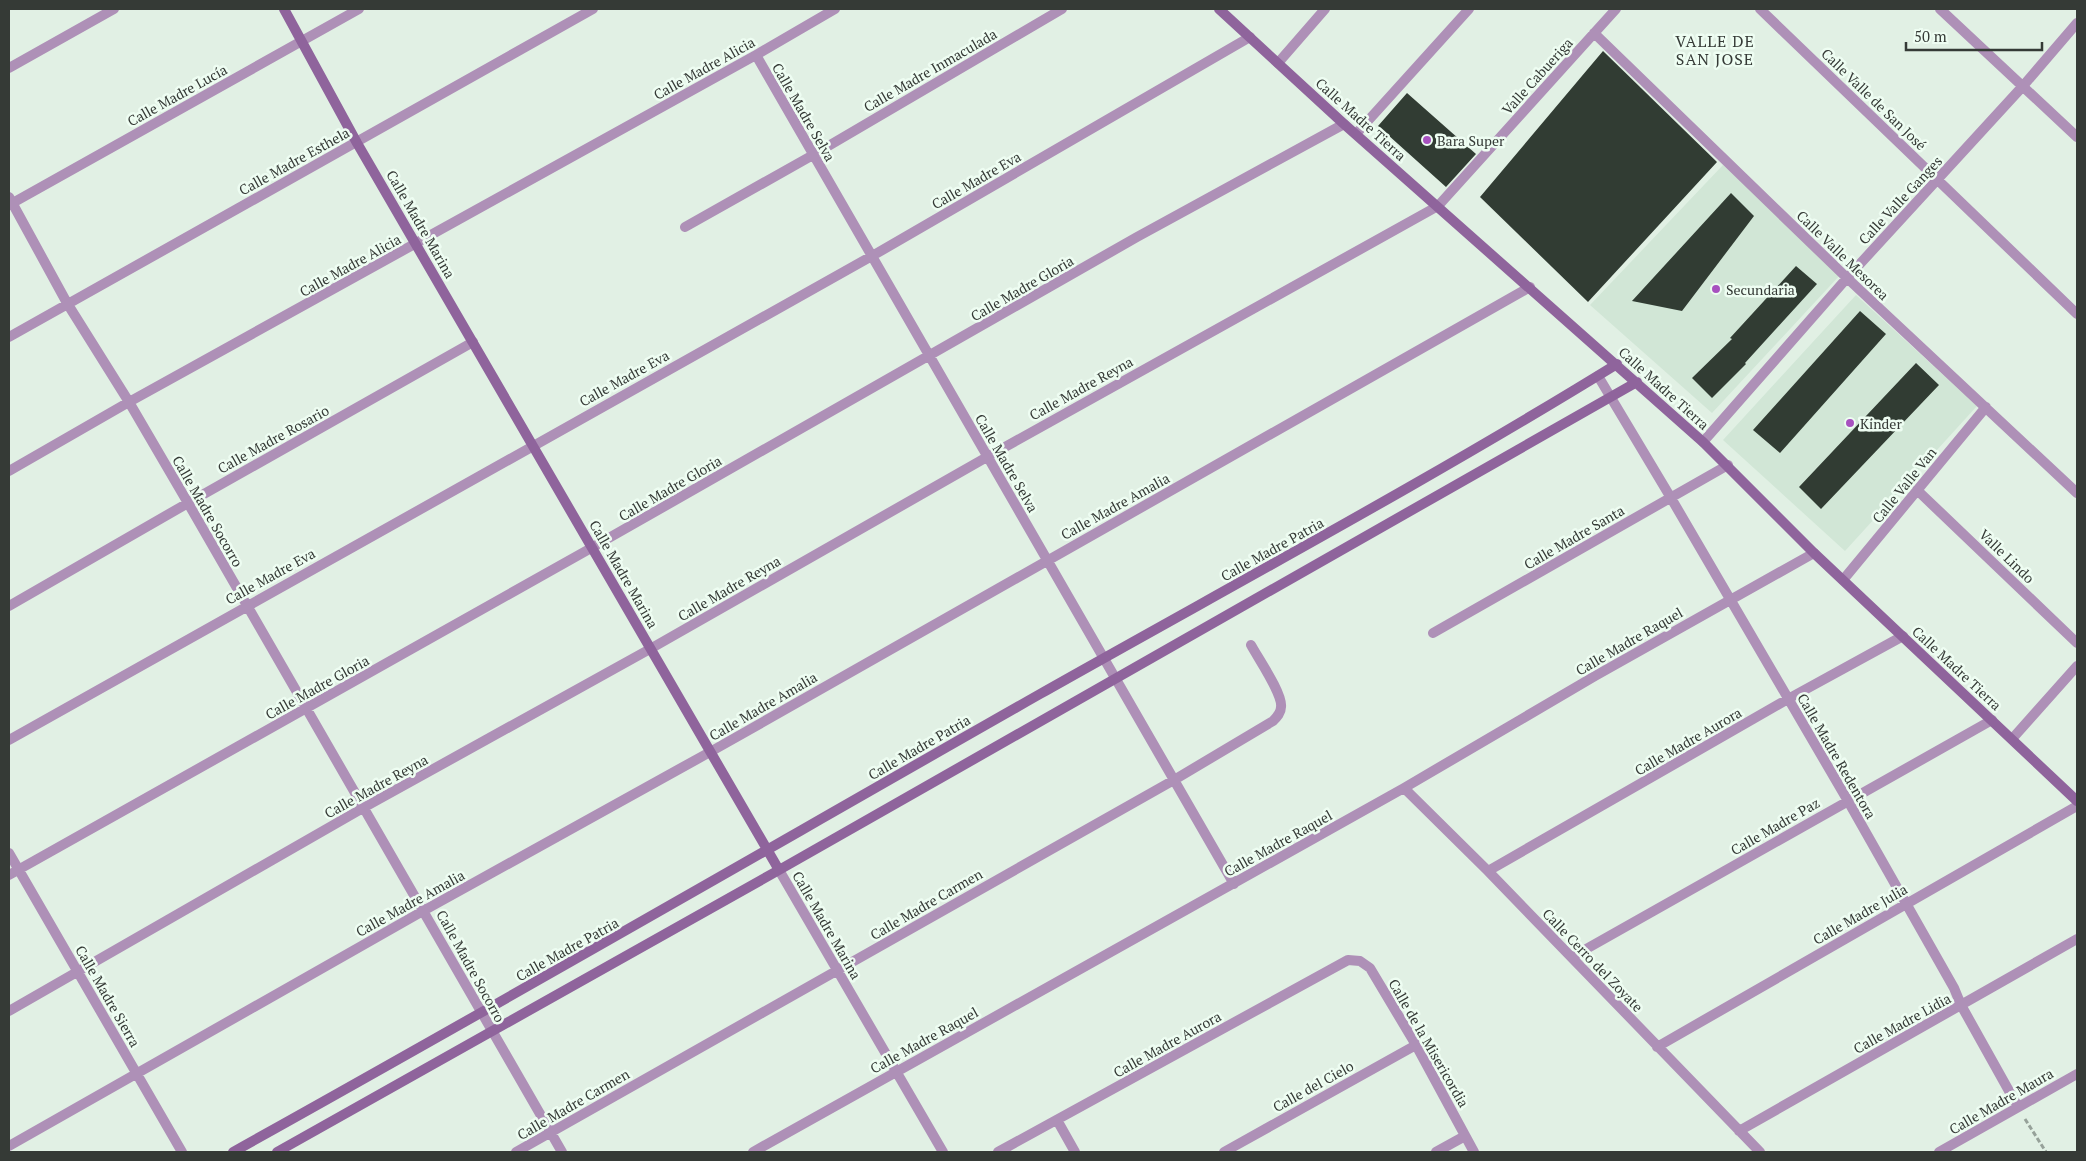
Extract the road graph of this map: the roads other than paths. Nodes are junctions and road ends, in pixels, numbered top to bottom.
1 (114, 9) edge
2 (284, 9) edge
3 (359, 9) edge
4 (593, 9) edge
5 (835, 9) edge
6 (1062, 9) edge
7 (1219, 9) edge
8 (1325, 9) edge
9 (1469, 9) edge
10 (1616, 9) edge
11 (1760, 9) edge
12 (1940, 9) edge
13 (2077, 23) edge
14 (1594, 34) junction
15 (1250, 36) junction
16 (302, 41) junction
17 (756, 55) junction
18 (1278, 62) junction
19 (9, 68) edge
20 (2023, 86) junction
21 (1344, 124) junction
22 (1356, 134) junction
23 (2077, 137) edge
24 (357, 142) junction
25 (813, 155) junction
26 (1938, 180) junction
27 (10, 201) edge
28 (1438, 206) junction
29 (685, 227) dead end
30 (416, 244) junction
31 (872, 256) junction
32 (1846, 278) junction
33 (1530, 287) junction
34 (67, 303) junction
35 (2077, 314) edge
36 (9, 337) edge
37 (473, 342) junction
38 (929, 357) junction
39 (1617, 364) junction
40 (1598, 376) junction
41 (1637, 382) junction
42 (1610, 396) junction
43 (129, 402) junction
44 (1986, 406) junction
45 (1703, 442) junction
46 (533, 444) junction
47 (987, 457) junction
48 (1728, 465) junction
49 (9, 471) edge
50 (1917, 490) junction
51 (2077, 493) edge
52 (1671, 498) junction
53 (188, 503) junction
54 (593, 547) junction
55 (1814, 553) junction
56 (1047, 560) junction
57 (1843, 580) junction
58 (1730, 599) junction
59 (9, 606) edge
60 (246, 606) junction
61 (1433, 633) dead end
62 (1903, 636) junction
63 (2077, 642) edge
64 (1251, 645) dead end
65 (650, 649) junction
66 (1104, 658) junction
67 (2077, 666) edge
68 (1116, 679) junction
69 (1788, 699) junction
70 (306, 709) junction
71 (1992, 720) junction
72 (2012, 739) junction
73 (9, 740) edge
74 (710, 752) junction
75 (1174, 780) junction
76 (1404, 788) junction
77 (1848, 801) junction
78 (2077, 801) edge
79 (2077, 806) edge
80 (363, 808) junction
81 (767, 849) junction
82 (9, 853) edge
83 (779, 870) junction
84 (13, 872) edge
85 (1488, 872) junction
86 (1234, 884) junction
87 (1906, 904) junction
88 (424, 911) junction
89 (2077, 939) edge
90 (1572, 957) junction
91 (1348, 960) joint
92 (838, 970) junction
93 (78, 972) junction
94 (1961, 1006) junction
95 (9, 1011) edge
96 (482, 1013) junction
97 (492, 1033) junction
98 (1416, 1044) junction
99 (1657, 1047) junction
100 (896, 1072) junction
101 (136, 1074) junction
102 (2077, 1074) edge
103 (2018, 1107) junction
104 (1057, 1120) junction
105 (1739, 1130) junction
106 (550, 1133) junction
107 (1465, 1136) junction
108 (9, 1146) edge
109 (182, 1152) edge
110 (233, 1152) edge
111 (277, 1152) edge
112 (516, 1152) edge
113 (562, 1152) edge
114 (753, 1152) edge
115 (943, 1152) edge
116 (998, 1152) edge
117 (1075, 1152) edge
118 (1224, 1152) edge
119 (1436, 1152) edge
120 (1474, 1152) edge
121 (1760, 1152) edge
122 (1939, 1152) edge

1 - 19 street
2 - 16 street, Calle Madre Marina
3 - 16 street, Calle Madre Lucía
4 - 24 street, Calle Madre Esthela
5 - 17 street, Calle Madre Alicia
6 - 25 street, Calle Madre Inmaculada
7 - 15 street, Calle Madre Tierra
8 - 18 street
9 - 22 street
10 - 14 street, Valle Cabueriga
11 - 26 street, Calle Valle de San José
12 - 20 street
13 - 20 street, Calle Valle Ganges
14 - 28 street, Valle Cabueriga
14 - 32 street, Calle Valle Mesorea
15 - 18 street, Calle Madre Tierra
15 - 31 street, Calle Madre Eva
16 - 24 street, Calle Madre Marina
16 - 27 street, Calle Madre Lucía
17 - 25 street, Calle Madre Selva
17 - 30 street, Calle Madre Alicia
18 - 21 street, Calle Madre Tierra
20 - 23 street
20 - 26 street, Calle Valle Ganges
21 - 22 street, Calle Madre Tierra
21 - 38 street, Calle Madre Gloria
22 - 28 street, Calle Madre Tierra
24 - 30 street, Calle Madre Marina
24 - 34 street, Calle Madre Esthela
25 - 29 street, Calle Madre Inmaculada
25 - 31 street, Calle Madre Selva
26 - 32 street, Calle Valle Ganges
26 - 35 street, Calle Valle de San José
27 - 34 street, Calle Madre Socorro
28 - 33 street, Calle Madre Tierra
28 - 47 street, Calle Madre Reyna
30 - 37 street, Calle Madre Marina
30 - 43 street, Calle Madre Alicia
31 - 38 street, Calle Madre Selva
31 - 46 street, Calle Madre Eva
32 - 44 street, Calle Valle Mesorea
32 - 45 street, Calle Valle Ganges
33 - 39 street, Calle Madre Tierra
33 - 56 street, Calle Madre Amalia
34 - 36 street, Calle Madre Esthela
34 - 43 street, Calle Madre Socorro
37 - 46 street, Calle Madre Marina
37 - 53 street, Calle Madre Rosario
38 - 47 street, Calle Madre Selva
38 - 54 street, Calle Madre Gloria
39 - 40 street, Calle Madre Patria
39 - 41 street, Calle Madre Tierra
40 - 42 street, Calle Madre Redentora
40 - 66 street, Calle Madre Patria
41 - 42 street
41 - 45 street, Calle Madre Tierra
42 - 52 street, Calle Madre Redentora
42 - 68 street
43 - 49 street, Calle Madre Alicia
43 - 53 street, Calle Madre Socorro
44 - 50 street, Calle Valle Van
44 - 51 street, Calle Valle Mesorea
45 - 48 street, Calle Madre Tierra
46 - 54 street, Calle Madre Marina
46 - 60 street, Calle Madre Eva
47 - 56 street, Calle Madre Selva
47 - 65 street, Calle Madre Reyna
48 - 52 street, Calle Madre Santa
48 - 55 street, Calle Madre Tierra
50 - 57 street, Calle Valle Van
50 - 63 street, Valle Lindo
52 - 58 street, Calle Madre Redentora
52 - 61 street, Calle Madre Santa
53 - 59 street, Calle Madre Rosario
53 - 60 street, Calle Madre Socorro
54 - 65 street, Calle Madre Marina
54 - 70 street, Calle Madre Gloria
55 - 57 street, Calle Madre Tierra
55 - 58 street, Calle Madre Raquel
56 - 66 street, Calle Madre Selva
56 - 74 street, Calle Madre Amalia
57 - 62 street, Calle Madre Tierra
58 - 69 street, Calle Madre Redentora
58 - 76 street, Calle Madre Raquel
60 - 70 street, Calle Madre Socorro
60 - 73 street, Calle Madre Eva
62 - 69 street, Calle Madre Aurora
62 - 71 street, Calle Madre Tierra
64 - 75 street, Calle Madre Carmen
65 - 74 street, Calle Madre Marina
65 - 80 street, Calle Madre Reyna
66 - 68 street, Calle Madre Selva
66 - 81 street, Calle Madre Patria
67 - 72 street
68 - 75 street, Calle Madre Selva
68 - 83 street
69 - 77 street, Calle Madre Redentora
69 - 85 street, Calle Madre Aurora
70 - 80 street, Calle Madre Socorro
70 - 84 street, Calle Madre Gloria
71 - 72 street, Calle Madre Tierra
71 - 77 street, Calle Madre Paz
72 - 78 street, Calle Madre Tierra
74 - 81 street, Calle Madre Marina
74 - 88 street, Calle Madre Amalia
75 - 86 street, Calle Madre Selva
75 - 92 street, Calle Madre Carmen
76 - 85 street, Calle Cerro del Zoyate
76 - 86 street, Calle Madre Raquel
77 - 87 street, Calle Madre Redentora
77 - 90 street, Calle Madre Paz
79 - 87 street, Calle Madre Julia
80 - 88 street, Calle Madre Socorro
80 - 93 street, Calle Madre Reyna
81 - 83 street, Calle Madre Marina
81 - 96 street, Calle Madre Patria
82 - 84 street, Calle Madre Sierra
83 - 92 street, Calle Madre Marina
83 - 97 street
84 - 93 street, Calle Madre Sierra
85 - 90 street, Calle Cerro del Zoyate
86 - 100 street, Calle Madre Raquel
87 - 94 street, Calle Madre Redentora
87 - 99 street, Calle Madre Julia
88 - 96 street, Calle Madre Socorro
88 - 101 street, Calle Madre Amalia
89 - 94 street, Calle Madre Lidia
90 - 99 street, Calle Cerro del Zoyate
91 - 98 street, Calle de la Misericordia
91 - 104 street, Calle Madre Aurora
92 - 100 street, Calle Madre Marina
92 - 106 street, Calle Madre Carmen
93 - 95 street, Calle Madre Reyna
93 - 101 street, Calle Madre Sierra
94 - 103 street, Calle Madre Redentora
94 - 105 street, Calle Madre Lidia
96 - 97 street, Calle Madre Socorro
96 - 110 street, Calle Madre Patria
97 - 106 street, Calle Madre Socorro
97 - 111 street
98 - 107 street, Calle de la Misericordia
98 - 118 street, Calle del Cielo
99 - 105 street, Calle Cerro del Zoyate
100 - 114 street, Calle Madre Raquel
100 - 115 street, Calle Madre Marina
101 - 108 street, Calle Madre Amalia
101 - 109 street, Calle Madre Sierra
102 - 103 street, Calle Madre Maura
103 - 122 street, Calle Madre Maura
104 - 116 street, Calle Madre Aurora
104 - 117 street
105 - 121 street, Calle Cerro del Zoyate
106 - 112 street, Calle Madre Carmen
106 - 113 street, Calle Madre Socorro
107 - 119 street
107 - 120 street, Calle de la Misericordia

